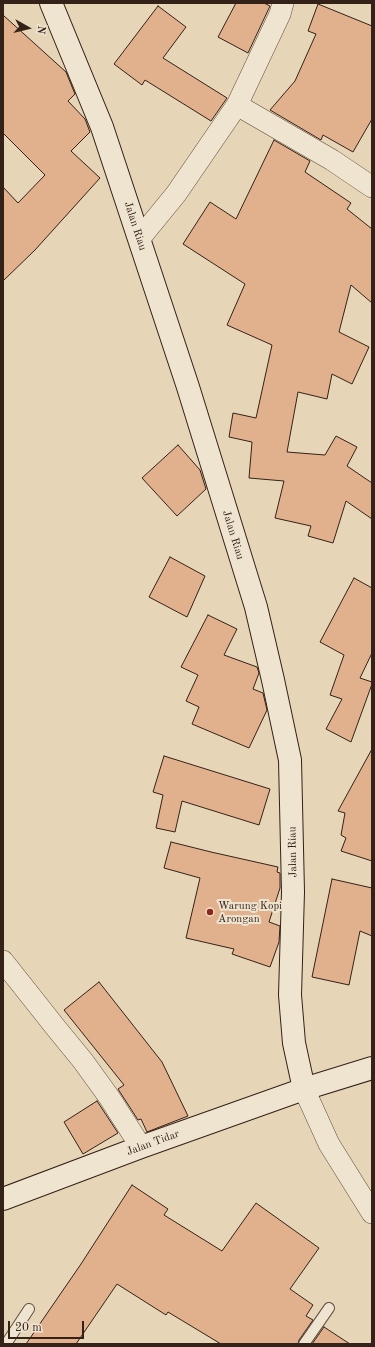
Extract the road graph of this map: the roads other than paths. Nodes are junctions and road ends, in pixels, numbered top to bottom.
1 (51, 3) edge
2 (283, 3) edge
3 (237, 105) junction
4 (372, 187) edge
5 (140, 238) junction
6 (3, 961) edge
7 (372, 1068) edge
8 (304, 1089) junction
9 (141, 1147) junction
10 (3, 1199) edge
11 (372, 1213) edge
12 (328, 1308) dead end
13 (29, 1309) dead end
14 (6, 1344) edge
15 (304, 1344) edge

1 - 5 main road, Jalan Riau
2 - 3 street
3 - 4 street
3 - 5 street
5 - 8 main road, Jalan Riau
6 - 9 street
7 - 8 main road, Jalan Tidar
8 - 9 main road, Jalan Tidar
8 - 11 street
9 - 10 main road, Jalan Tidar
12 - 15 lane
13 - 14 lane

